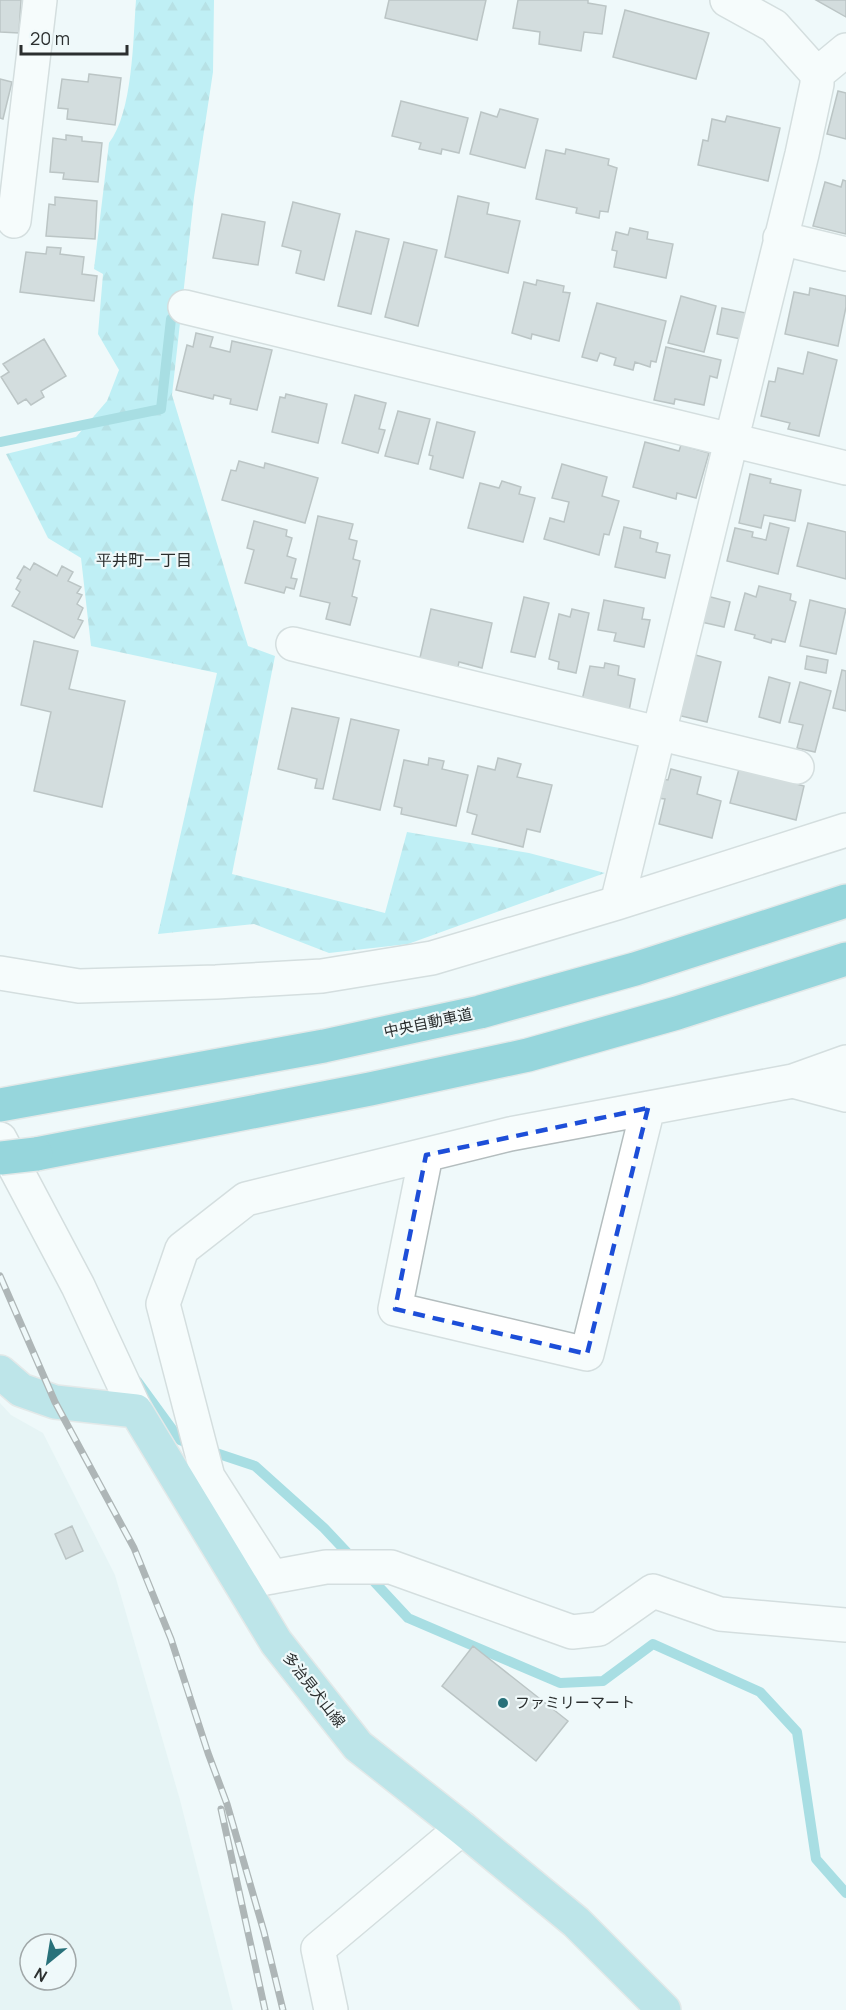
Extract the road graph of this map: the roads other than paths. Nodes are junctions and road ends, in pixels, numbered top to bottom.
1 (40, 0) edge
2 (728, 0) edge
3 (846, 50) edge
4 (817, 74) junction
5 (14, 221) dead end
6 (780, 238) junction
7 (846, 254) edge
8 (185, 307) dead end
9 (730, 439) junction
10 (846, 468) edge
11 (293, 644) dead end
12 (660, 734) junction
13 (797, 767) dead end
14 (846, 830) edge
15 (846, 902) edge
16 (617, 903) junction
17 (846, 959) edge
18 (0, 973) edge
19 (846, 1062) edge
20 (793, 1081) junction
21 (846, 1095) edge
22 (7, 1104) edge
23 (648, 1108) junction
24 (0, 1139) edge
25 (426, 1155) junction
26 (0, 1158) edge
27 (0, 1372) edge
28 (136, 1411) junction
29 (272, 1577) junction
30 (240, 1583) junction
31 (846, 1625) edge
32 (462, 1828) junction
33 (331, 2010) edge
34 (664, 2010) edge

1 - 5 street
2 - 4 street
3 - 4 street
4 - 6 street
6 - 7 street
6 - 9 street
8 - 9 street
9 - 10 street
9 - 12 street
11 - 12 street
12 - 13 street
12 - 16 street
14 - 16 street
15 - 22 highway, 中央自動車道
16 - 18 street
17 - 26 highway, bridge
19 - 20 street
20 - 21 street
20 - 23 street
23 - 25 street
23 - 25 street
24 - 28 street
25 - 29 street
27 - 28 main road
28 - 30 main road, 多治見犬山線
29 - 30 street
29 - 31 street
30 - 32 main road, 多治見犬山線
32 - 33 street
32 - 34 main road, 多治見犬山線

